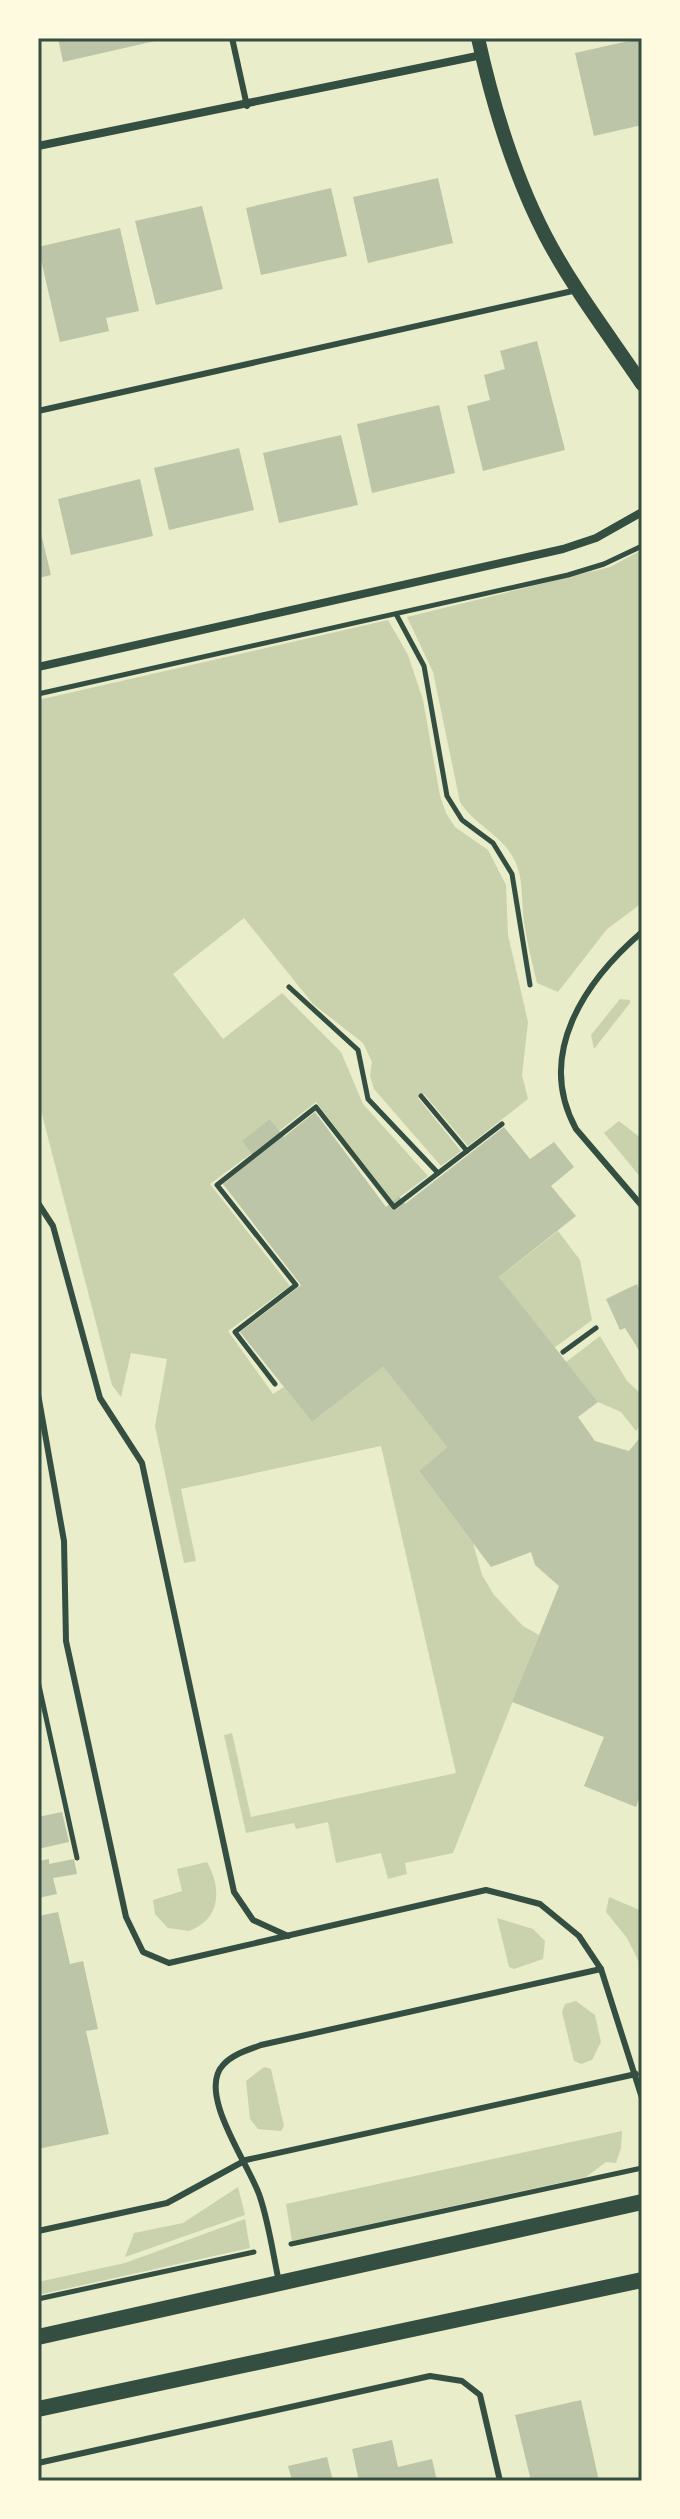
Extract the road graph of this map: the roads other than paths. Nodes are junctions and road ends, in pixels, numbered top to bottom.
1 (232, 38) edge
2 (478, 38) edge
3 (482, 55) junction
4 (247, 106) junction
5 (38, 146) edge
6 (579, 289) junction
7 (642, 384) edge
8 (38, 411) edge
9 (642, 512) edge
10 (38, 667) edge
11 (642, 932) edge
12 (38, 1203) edge
13 (642, 1206) edge
14 (38, 1394) edge
15 (288, 1936) junction
16 (601, 1969) junction
17 (636, 2074) junction
18 (642, 2098) edge
19 (246, 2160) junction
20 (642, 2202) edge
21 (38, 2231) edge
22 (642, 2280) edge
23 (279, 2282) junction
24 (38, 2337) edge
25 (38, 2409) edge
26 (38, 2463) edge
27 (500, 2481) edge

1 - 4 lane
2 - 3 street
3 - 4 street
3 - 6 street
4 - 5 street
6 - 7 street
6 - 8 lane
9 - 10 street
11 - 13 lane
12 - 15 lane
14 - 15 lane
15 - 16 lane
16 - 17 lane
16 - 19 lane
17 - 18 lane
17 - 19 lane
19 - 21 lane
19 - 23 lane
20 - 23 main road
22 - 25 main road
23 - 24 main road
26 - 27 lane

